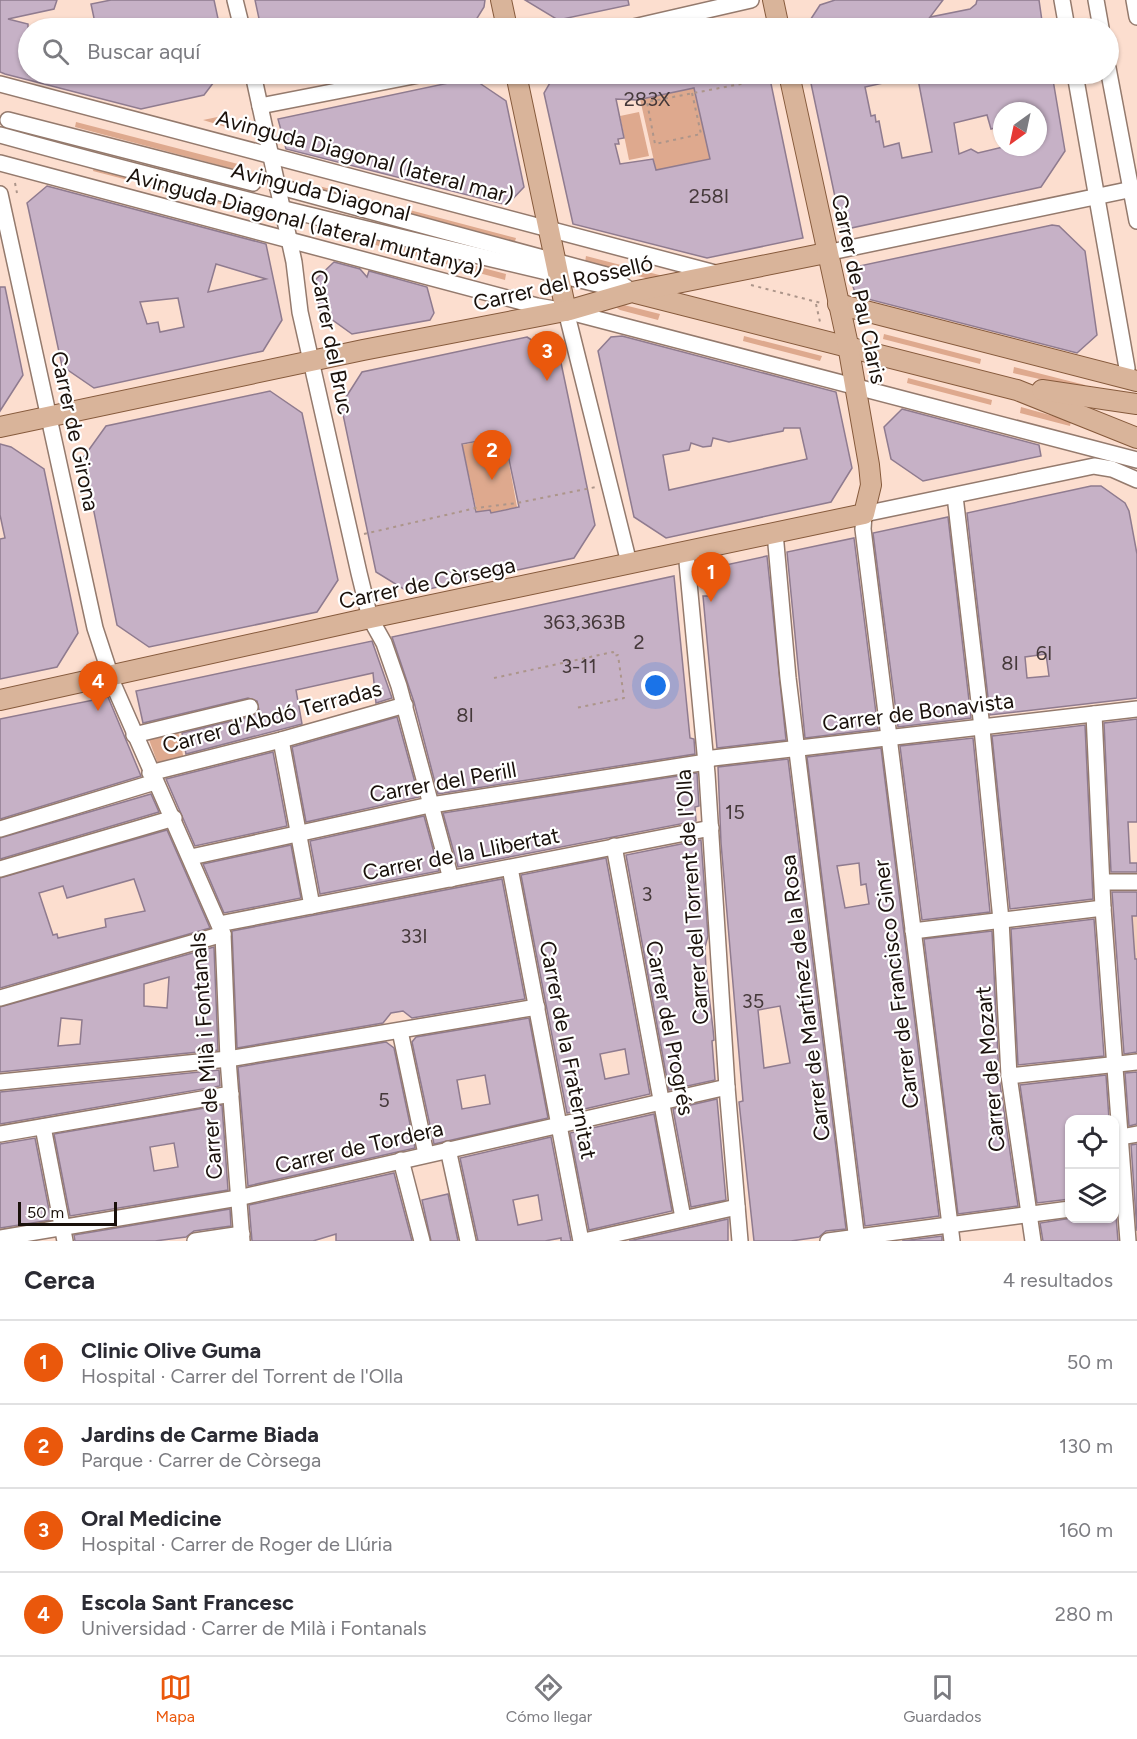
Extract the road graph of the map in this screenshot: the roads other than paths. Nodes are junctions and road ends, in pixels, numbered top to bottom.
1 (235, 0) edge
2 (501, 0) edge
3 (752, 0) edge
4 (773, 0) edge
5 (1062, 0) edge
6 (1096, 0) edge
7 (1134, 0) edge
8 (1137, 17) edge
9 (240, 18) edge
10 (505, 18) edge
11 (673, 18) edge
12 (777, 18) edge
13 (1065, 18) edge
14 (1099, 18) edge
15 (0, 84) edge
16 (254, 84) edge
17 (373, 84) edge
18 (518, 84) edge
19 (781, 84) edge
20 (1077, 84) edge
21 (1111, 84) edge
22 (260, 106) junction
23 (8, 120) dead end
24 (0, 135) edge
25 (271, 156) junction
26 (0, 163) edge
27 (253, 183) dead end
28 (277, 186) junction
29 (1134, 188) edge
30 (0, 194) edge
31 (1096, 196) junction
32 (282, 206) junction
33 (1137, 220) edge
34 (550, 230) junction
35 (289, 241) junction
36 (826, 253) junction
37 (558, 269) junction
38 (719, 274) junction
39 (632, 292) junction
40 (831, 304) junction
41 (575, 313) junction
42 (848, 345) junction
43 (311, 362) junction
44 (1131, 379) edge
45 (855, 386) junction
46 (1017, 390) junction
47 (1137, 404) edge
48 (49, 417) junction
49 (0, 427) edge
50 (1137, 438) edge
51 (1137, 460) edge
52 (1137, 480) edge
53 (955, 496) junction
54 (864, 514) junction
55 (775, 533) junction
56 (686, 551) junction
57 (629, 563) junction
58 (370, 618) junction
59 (110, 675) junction
60 (0, 700) edge
61 (405, 705) junction
62 (250, 707) dead end
63 (1137, 709) edge
64 (1094, 714) junction
65 (982, 727) junction
66 (134, 735) junction
67 (890, 738) junction
68 (281, 740) junction
69 (799, 749) junction
70 (704, 762) junction
71 (153, 777) junction
72 (432, 805) junction
73 (174, 818) junction
74 (711, 828) junction
75 (0, 829) edge
76 (298, 832) junction
77 (614, 846) junction
78 (191, 857) junction
79 (510, 868) junction
80 (0, 869) edge
81 (452, 879) junction
82 (1103, 882) junction
83 (1137, 882) edge
84 (312, 906) junction
85 (1103, 908) junction
86 (1001, 920) junction
87 (221, 929) junction
88 (913, 931) junction
89 (0, 998) edge
90 (537, 1007) junction
91 (400, 1031) junction
92 (228, 1059) junction
93 (1137, 1062) edge
94 (1117, 1064) junction
95 (1009, 1076) junction
96 (0, 1082) edge
97 (727, 1087) junction
98 (231, 1094) junction
99 (661, 1100) junction
100 (560, 1123) junction
101 (43, 1127) junction
102 (0, 1134) edge
103 (1129, 1136) edge
104 (448, 1149) junction
105 (426, 1154) junction
106 (400, 1160) junction
107 (238, 1198) junction
108 (1125, 1203) edge
109 (737, 1207) junction
110 (1065, 1209) edge
111 (1029, 1213) junction
112 (683, 1218) junction
113 (950, 1225) junction
114 (64, 1233) edge
115 (0, 1238) edge
116 (242, 1238) edge
117 (857, 1239) edge
118 (195, 1241) edge
119 (422, 1241) edge
120 (468, 1241) edge
121 (582, 1241) edge
122 (740, 1241) edge
123 (828, 1241) edge
124 (952, 1241) edge
125 (1033, 1241) edge
126 (1128, 1241) edge

1 - 9 street
2 - 10 main road
3 - 11 street
4 - 12 main road
5 - 13 street
6 - 14 street
7 - 8 street
15 - 25 street, Avinguda Diagonal (lateral mar)
16 - 22 street, Carrer del Bruc
17 - 22 street
18 - 34 main road
19 - 36 main road, Carrer de Pau Claris
20 - 31 street
21 - 29 street
22 - 25 street, Carrer del Bruc
23 - 27 street, Avinguda Diagonal
24 - 32 street, Avinguda Diagonal
25 - 28 street, Carrer del Bruc
25 - 34 street, Avinguda Diagonal (lateral mar)
26 - 35 street, Avinguda Diagonal (lateral muntanya)
28 - 32 street, Carrer del Bruc
28 - 37 street, Avinguda Diagonal
29 - 31 street, Carrer del Rosselló
29 - 33 street
30 - 48 street, Carrer de Girona
31 - 36 street, Carrer del Rosselló
31 - 44 street
32 - 35 street, Carrer del Bruc
32 - 37 street, Avinguda Diagonal
34 - 37 main road
34 - 38 street, Avinguda Diagonal (lateral mar)
35 - 41 street, Avinguda Diagonal (lateral muntanya)
35 - 43 street, Carrer del Bruc
36 - 38 main road, Carrer del Rosselló
36 - 40 main road, Carrer de Pau Claris
37 - 39 street, Avinguda Diagonal
37 - 41 main road
38 - 39 main road, Carrer del Rosselló
39 - 41 main road, Carrer del Rosselló
39 - 42 main road, Avinguda Diagonal
40 - 42 main road, Carrer de Pau Claris
40 - 44 main road
41 - 43 main road, Carrer del Rosselló
41 - 45 street, Avinguda Diagonal (lateral muntanya)
41 - 57 street
42 - 45 main road, Carrer de Pau Claris
42 - 46 main road, Avinguda Diagonal
43 - 48 main road, Carrer del Rosselló
43 - 58 street, Carrer del Bruc
45 - 51 street, Avinguda Diagonal (lateral muntanya)
45 - 54 main road, Carrer de Pau Claris
46 - 47 main road, Avinguda Diagonal
46 - 50 main road, Avinguda Diagonal
48 - 49 main road, Carrer del Rosselló
48 - 59 street, Carrer de Girona
52 - 53 street
53 - 54 street
53 - 65 street, Carrer de Mozart
54 - 55 main road, Carrer de Còrsega
54 - 67 street, Carrer de Francisco Giner
55 - 56 main road, Carrer de Còrsega
55 - 69 street, Carrer de Martínez de la Rosa
56 - 57 main road, Carrer de Còrsega
56 - 70 street, Carrer del Torrent de l'Olla
57 - 58 main road, Carrer de Còrsega
58 - 59 main road, Carrer de Còrsega
58 - 61 street, Carrer del Bruc
59 - 60 main road, Carrer de Còrsega
59 - 66 street, Carrer de Milà i Fontanals
61 - 68 street, Carrer d'Abdó Terradas
61 - 72 street, Carrer del Bruc
62 - 66 street
63 - 64 street, Carrer de Bonavista
64 - 65 street, Carrer de Bonavista
64 - 82 street
65 - 67 street, Carrer de Bonavista
65 - 86 street, Carrer de Mozart
66 - 71 street, Carrer de Milà i Fontanals
67 - 69 street, Carrer de Bonavista
67 - 88 street, Carrer de Francisco Giner
68 - 71 street, Carrer d'Abdó Terradas
68 - 76 street
69 - 70 street, Carrer de Bonavista
69 - 117 street, Carrer de Martínez de la Rosa
70 - 72 street, Carrer del Perill
70 - 74 street, Carrer del Torrent de l'Olla
71 - 73 street, Carrer de Milà i Fontanals
71 - 75 street, Carrer d'Abdó Terradas
72 - 76 street, Carrer del Perill
72 - 81 street, Carrer del Bruc
73 - 78 street, Carrer de Milà i Fontanals
73 - 80 street
74 - 77 street, Carrer de la Llibertat
74 - 97 street, Carrer del Torrent de l'Olla
76 - 78 street, Carrer del Perill
76 - 84 street
77 - 79 street, Carrer de la Llibertat
77 - 99 street, Carrer del Progrés
78 - 87 street, Carrer de Milà i Fontanals
79 - 81 street, Carrer de la Llibertat
79 - 90 street, Carrer de la Fraternitat
81 - 84 street, Carrer de la Llibertat
82 - 83 street
82 - 85 street
84 - 87 street, Carrer de la Llibertat
85 - 86 street
85 - 94 street
86 - 88 street
86 - 95 street, Carrer de Mozart
87 - 89 street, Carrer de la Llibertat
87 - 92 street, Carrer de Milà i Fontanals
88 - 113 street, Carrer de Francisco Giner
90 - 91 street
90 - 100 street, Carrer de la Fraternitat
91 - 92 street
91 - 105 street
92 - 96 street
92 - 98 street, Carrer de Milà i Fontanals
93 - 94 street
94 - 95 street
94 - 103 street
95 - 111 street, Carrer de Mozart
97 - 99 street, Carrer de Tordera
97 - 109 street, Carrer del Torrent de l'Olla
98 - 101 street
98 - 107 street, Carrer de Milà i Fontanals
99 - 100 street, Carrer de Tordera
99 - 112 street, Carrer del Progrés
100 - 104 street, Carrer de Tordera
100 - 121 street, Carrer de la Fraternitat
101 - 102 street
101 - 114 street
103 - 108 street
104 - 105 street, Carrer de Tordera
104 - 120 street
105 - 106 street, Carrer de Tordera
106 - 107 street, Carrer de Tordera
106 - 119 street
107 - 114 street, Carrer de Tordera
107 - 116 street, Carrer de Milà i Fontanals
108 - 126 street
109 - 112 street
109 - 122 street, Carrer del Torrent de l'Olla
110 - 111 street
111 - 113 street
111 - 125 street, Carrer de Mozart
112 - 121 street
113 - 117 street
113 - 124 street, Carrer de Francisco Giner
114 - 115 street, Carrer de Tordera
116 - 118 street
117 - 123 street

